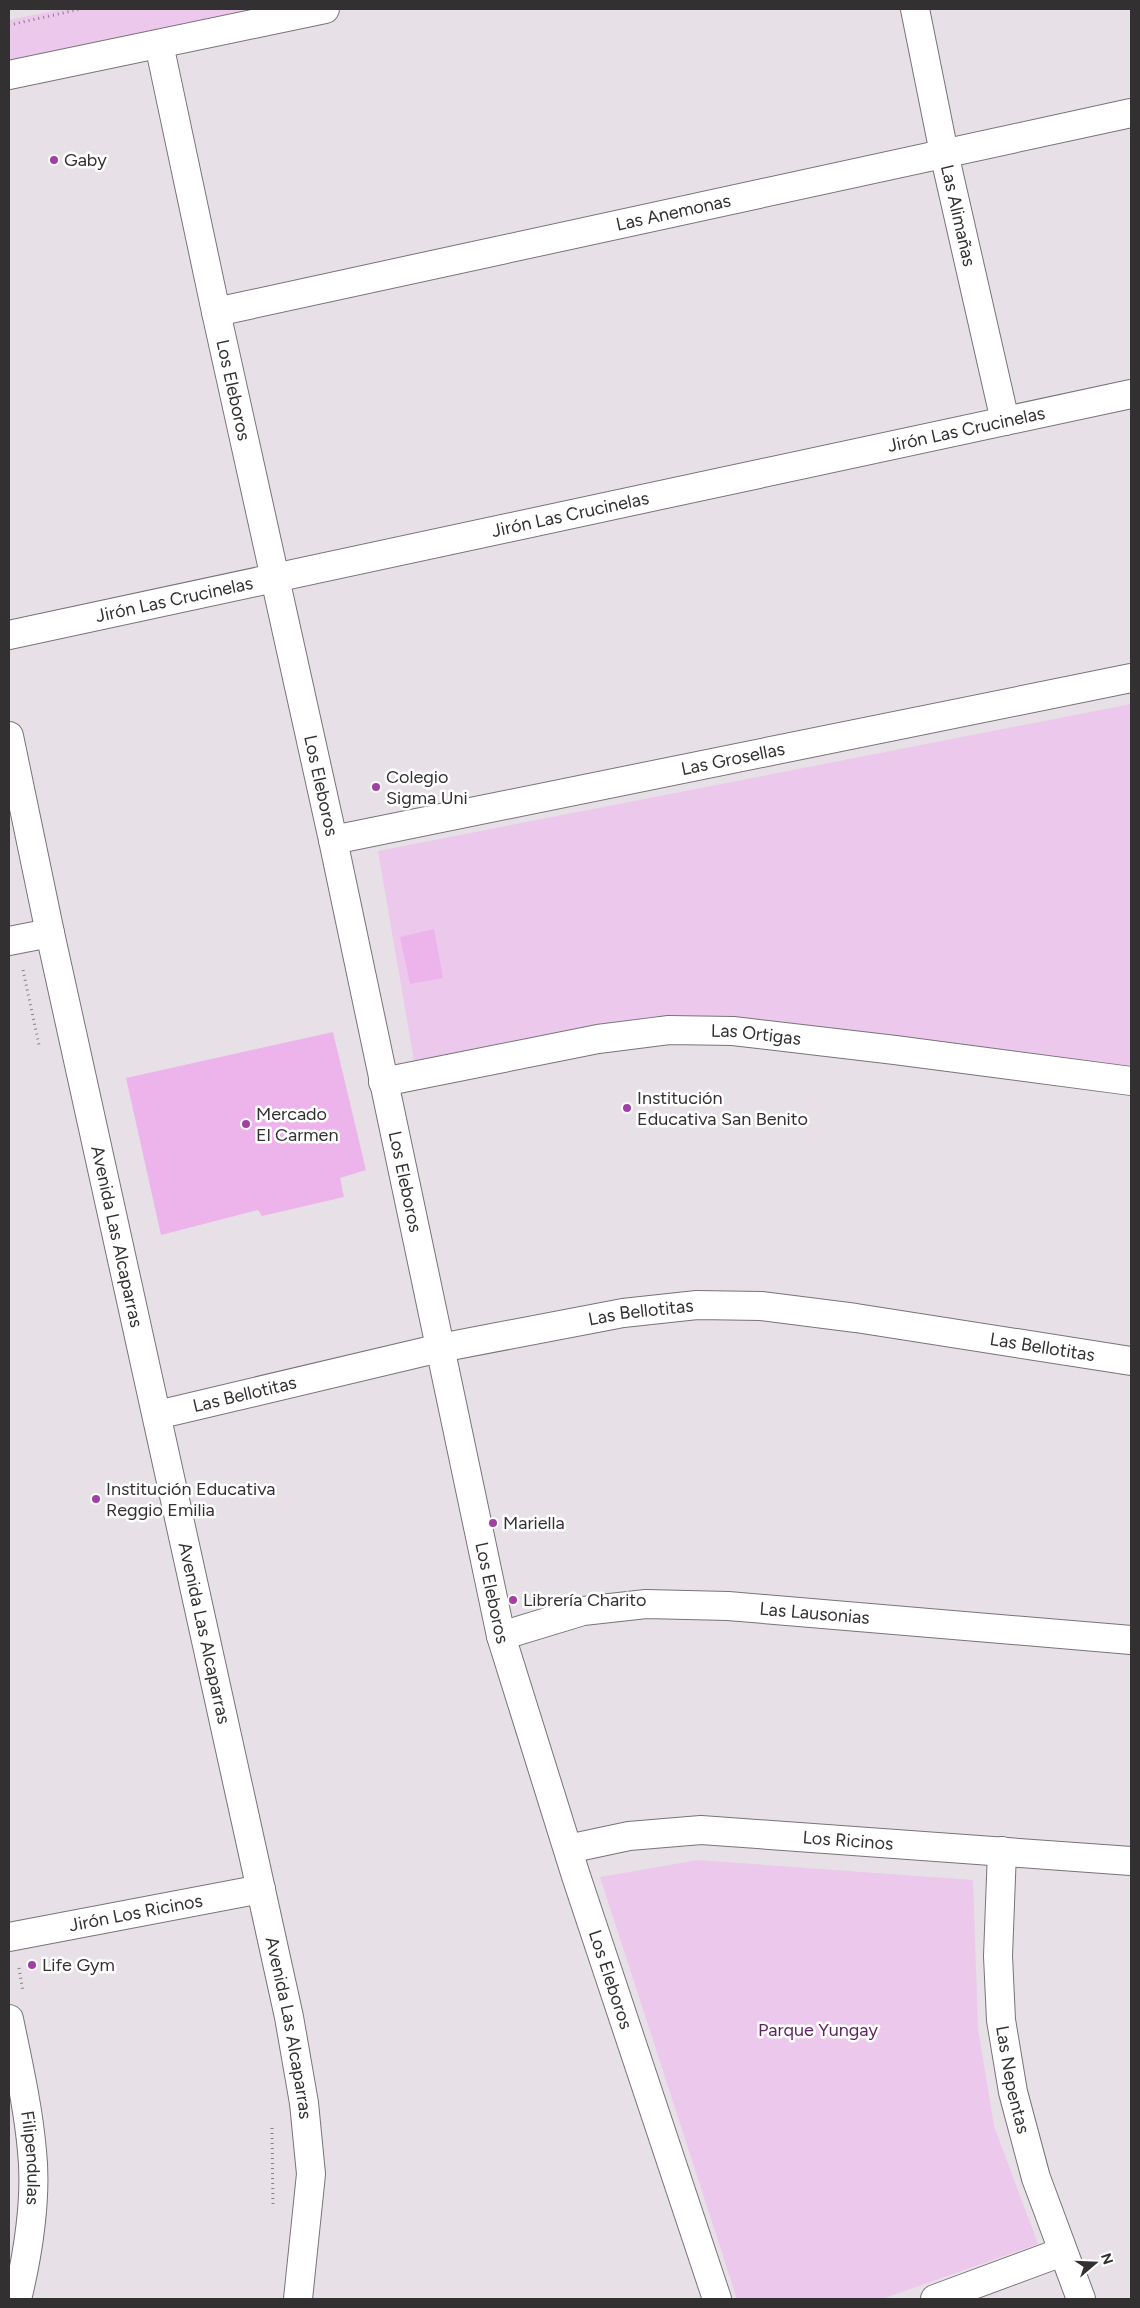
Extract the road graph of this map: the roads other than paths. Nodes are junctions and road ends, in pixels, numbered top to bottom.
1 (324, 9) edge
2 (915, 9) edge
3 (159, 44) junction
4 (9, 75) edge
5 (1131, 113) edge
6 (944, 153) junction
7 (216, 312) junction
8 (1131, 394) edge
9 (1005, 421) junction
10 (276, 578) junction
11 (9, 636) edge
12 (1131, 678) edge
13 (9, 736) edge
14 (333, 840) junction
15 (50, 933) junction
16 (15, 952) edge
17 (1131, 1081) edge
18 (383, 1082) junction
19 (440, 1348) junction
20 (1131, 1361) edge
21 (157, 1416) junction
22 (501, 1636) junction
23 (1131, 1640) edge
24 (568, 1850) junction
25 (1002, 1851) junction
26 (1131, 1860) edge
27 (261, 1888) junction
28 (9, 1937) edge
29 (9, 2019) edge
30 (1062, 2252) junction
31 (17, 2299) edge
32 (298, 2299) edge
33 (718, 2299) edge
34 (934, 2299) edge
35 (1081, 2299) edge

1 - 3 street
2 - 6 street, Las Alimañas
3 - 4 street
3 - 7 street, Los Eleboros
5 - 6 street, Las Anemonas
6 - 7 street, Las Anemonas
6 - 9 street, Las Alimañas
7 - 10 street, Los Eleboros
8 - 9 street, Jirón Las Crucinelas
9 - 10 street, Jirón Las Crucinelas
10 - 11 street, Jirón Las Crucinelas
10 - 14 street, Los Eleboros
12 - 14 street, Las Grosellas
13 - 15 street, Avenida Las Alcaparras
14 - 18 street, Los Eleboros
15 - 16 street
15 - 21 street, Avenida Las Alcaparras
17 - 18 street, Las Ortigas
18 - 19 street, Los Eleboros
19 - 20 street, Las Bellotitas
19 - 21 street, Las Bellotitas
19 - 22 street, Los Eleboros
21 - 27 street, Avenida Las Alcaparras
22 - 23 street, Las Lausonias
22 - 24 street, Los Eleboros
24 - 25 street, Los Ricinos
24 - 33 street, Los Eleboros
25 - 26 street, Los Ricinos
25 - 30 street, Las Nepentas
27 - 28 street, Jirón Los Ricinos
27 - 32 street, Avenida Las Alcaparras
29 - 31 street, Filipendulas
30 - 34 street
30 - 35 street, Las Nepentas

